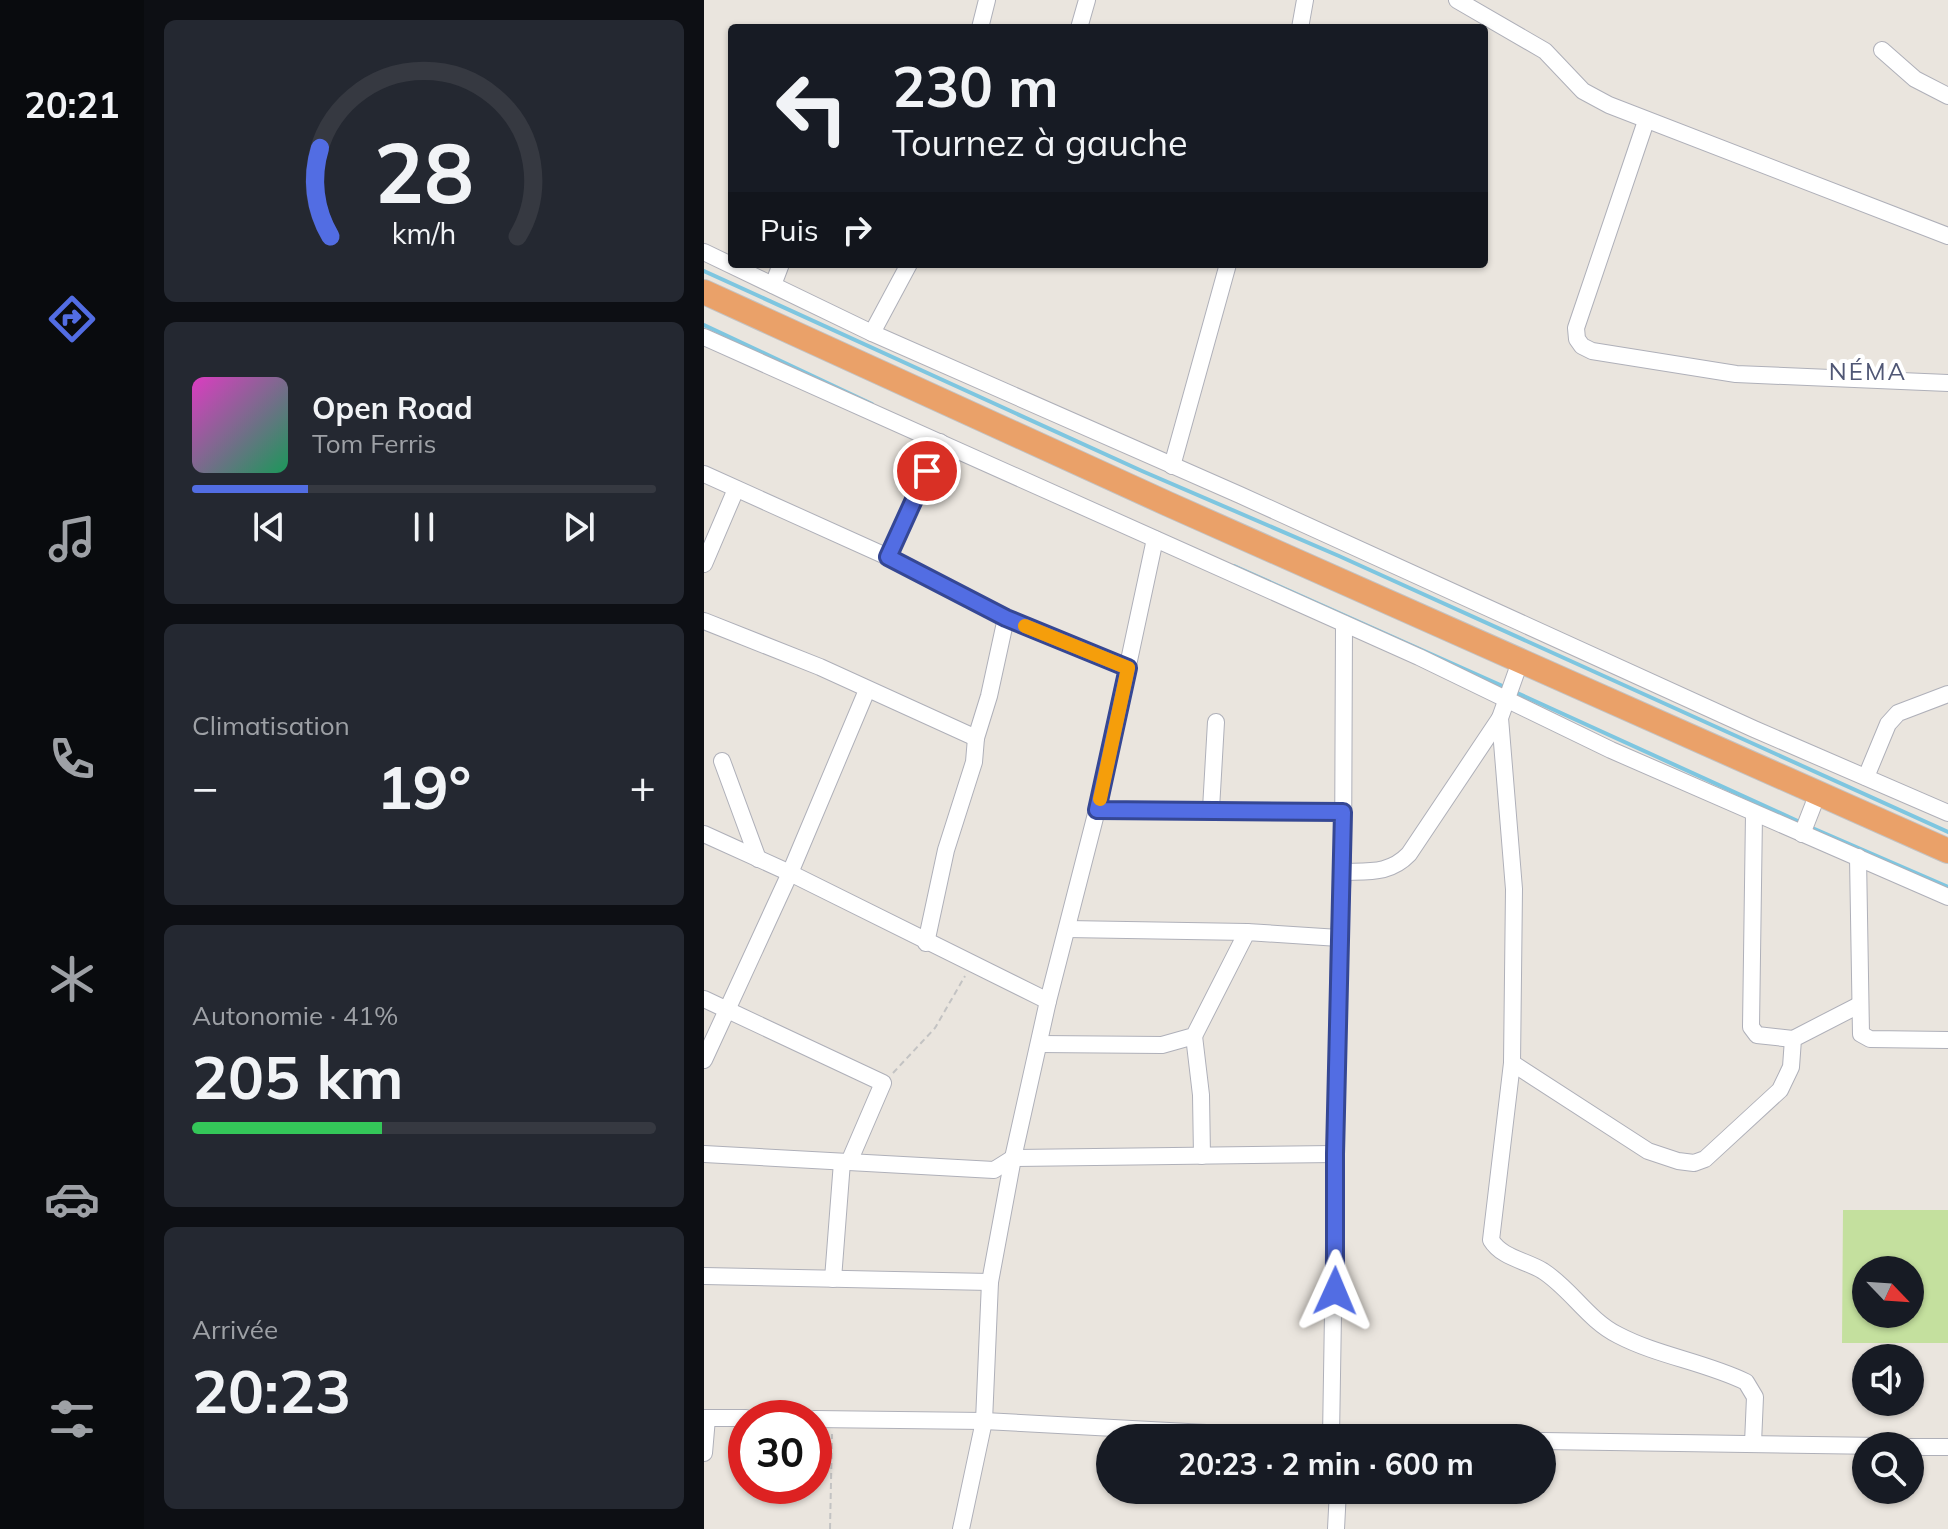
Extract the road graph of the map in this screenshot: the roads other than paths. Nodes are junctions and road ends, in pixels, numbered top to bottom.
1 (987, 0) edge
2 (1087, 0) edge
3 (1305, 0) edge
4 (1457, 0) edge
5 (981, 24) edge
6 (1080, 24) edge
7 (1301, 24) edge
8 (1882, 50) dead end
9 (1948, 96) edge
10 (1646, 121) junction
11 (1948, 236) edge
12 (704, 252) edge
13 (728, 263) edge
14 (737, 268) edge
15 (779, 268) edge
16 (907, 268) edge
17 (1227, 268) edge
18 (773, 285) junction
19 (704, 292) edge
20 (872, 333) junction
21 (704, 337) edge
22 (1948, 383) edge
23 (940, 442) junction
24 (1172, 466) junction
25 (704, 474) edge
26 (736, 489) junction
27 (1155, 539) junction
28 (888, 557) junction
29 (704, 564) edge
30 (1006, 618) junction
31 (704, 621) edge
32 (1344, 624) junction
33 (1521, 659) junction
34 (1128, 668) junction
35 (867, 690) junction
36 (1509, 692) junction
37 (1948, 694) edge
38 (1500, 718) junction
39 (1216, 722) dead end
40 (976, 738) junction
41 (722, 761) dead end
42 (1866, 777) junction
43 (1818, 793) junction
44 (1211, 809) junction
45 (1097, 810) junction
46 (1343, 812) junction
47 (1948, 813) edge
48 (1754, 814) junction
49 (704, 834) edge
50 (1802, 834) junction
51 (1948, 851) edge
52 (1858, 857) junction
53 (758, 859) junction
54 (1343, 872) junction
55 (790, 873) junction
56 (1948, 897) edge
57 (1067, 929) junction
58 (1247, 932) junction
59 (1339, 938) junction
60 (926, 943) junction
61 (704, 999) edge
62 (1048, 1001) junction
63 (1859, 1005) junction
64 (727, 1010) junction
65 (1194, 1036) junction
66 (1793, 1039) junction
67 (1948, 1040) edge
68 (1039, 1044) junction
69 (704, 1060) edge
70 (1512, 1063) junction
71 (704, 1154) edge
72 (1335, 1154) junction
73 (1202, 1156) junction
74 (1013, 1158) junction
75 (846, 1162) junction
76 (704, 1276) edge
77 (833, 1279) junction
78 (990, 1282) junction
79 (705, 1418) edge
80 (728, 1418) edge
81 (832, 1419) edge
82 (984, 1421) junction
83 (1331, 1424) edge
84 (1096, 1427) edge
85 (1556, 1441) edge
86 (1753, 1443) junction
87 (1852, 1445) edge
88 (1924, 1447) edge
89 (1948, 1447) edge
90 (704, 1453) edge
91 (1337, 1504) edge
92 (961, 1529) edge
93 (1336, 1529) edge

1 - 5 street
2 - 6 street
3 - 7 street
4 - 10 street
8 - 9 street
10 - 11 street
10 - 22 street
12 - 13 street
14 - 18 street
15 - 18 street
16 - 20 street
17 - 24 street
18 - 20 street
19 - 33 highway
20 - 24 street
21 - 23 street
23 - 27 street
23 - 28 street
24 - 42 street
25 - 26 street
26 - 28 street
26 - 29 street
27 - 32 street
27 - 34 street
28 - 30 street
30 - 34 street
30 - 40 street
31 - 35 street
32 - 36 street
32 - 46 street
33 - 36 street
33 - 43 highway
34 - 45 street
35 - 40 street
35 - 55 street
36 - 38 street
36 - 48 street
37 - 42 street
38 - 54 street
38 - 70 street
39 - 44 street
40 - 60 street
41 - 53 street
42 - 47 street
43 - 50 street
43 - 51 highway
44 - 45 street
44 - 46 street
45 - 57 street
46 - 54 street
48 - 50 street
48 - 66 street
49 - 53 street
50 - 52 street
52 - 56 street
52 - 63 street
53 - 55 street
54 - 59 street
55 - 60 street
55 - 64 street
57 - 58 street
57 - 62 street
58 - 59 street
58 - 65 street
59 - 72 street
60 - 62 street
61 - 64 street
62 - 68 street
63 - 66 street
63 - 67 street
64 - 69 street
64 - 75 street
65 - 68 street
65 - 73 street
66 - 70 street
68 - 74 street
70 - 86 street
71 - 75 street
72 - 73 street
72 - 83 street
73 - 74 street
74 - 75 street
74 - 78 street
75 - 77 street
76 - 77 street
77 - 78 street
78 - 82 street
79 - 80 street
79 - 90 street
81 - 82 street
82 - 84 street
82 - 92 street
85 - 86 street
86 - 87 street
88 - 89 street
91 - 93 street

